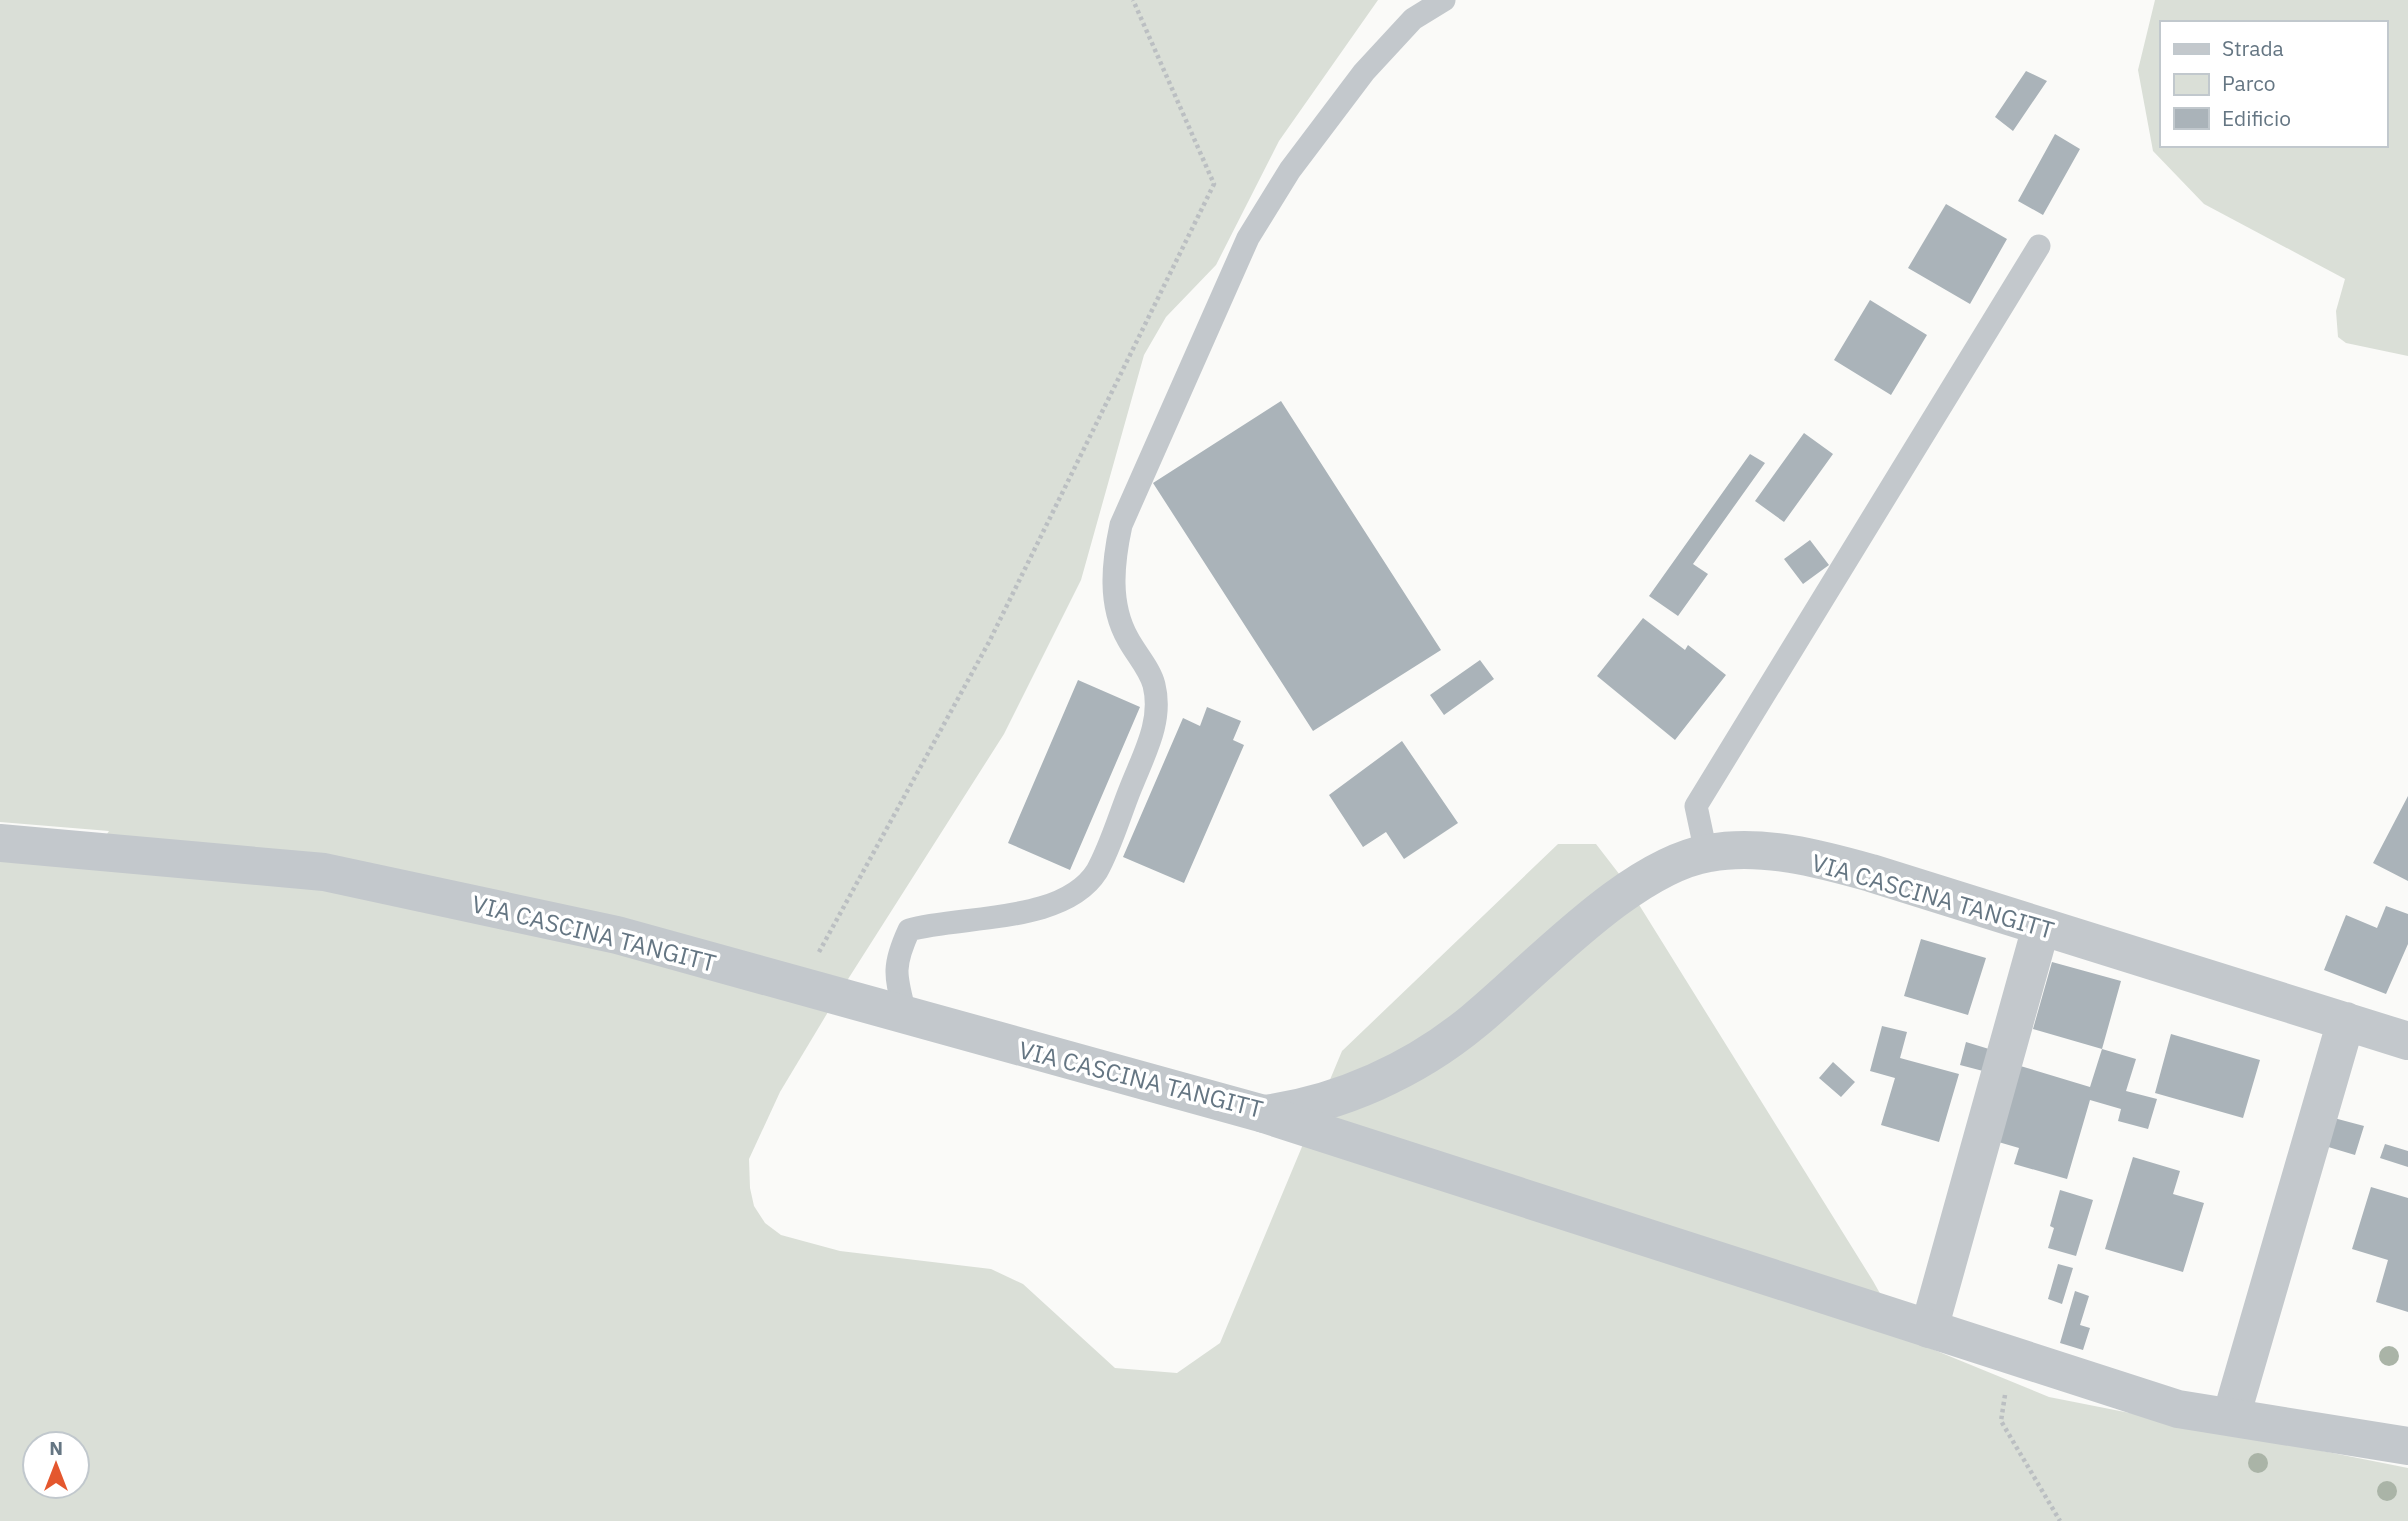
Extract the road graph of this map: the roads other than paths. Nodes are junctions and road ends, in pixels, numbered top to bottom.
1 (1444, 0) edge
2 (2039, 246) dead end
3 (0, 843) edge
4 (1706, 853) junction
5 (2041, 927) junction
6 (906, 1017) junction
7 (2346, 1021) junction
8 (2407, 1037) edge
9 (1264, 1114) junction
10 (1929, 1329) junction
11 (2231, 1418) junction
12 (2408, 1446) edge

1 - 6 lane
2 - 4 lane
3 - 6 street, VIA CASCINA TANGITT
4 - 5 street, VIA CASCINA TANGITT
4 - 9 street, VIA CASCINA TANGITT
5 - 7 street, VIA CASCINA TANGITT
5 - 10 street
6 - 9 street, VIA CASCINA TANGITT
7 - 8 street, VIA CASCINA TANGITT
7 - 11 street
9 - 10 street
10 - 11 street
11 - 12 street

